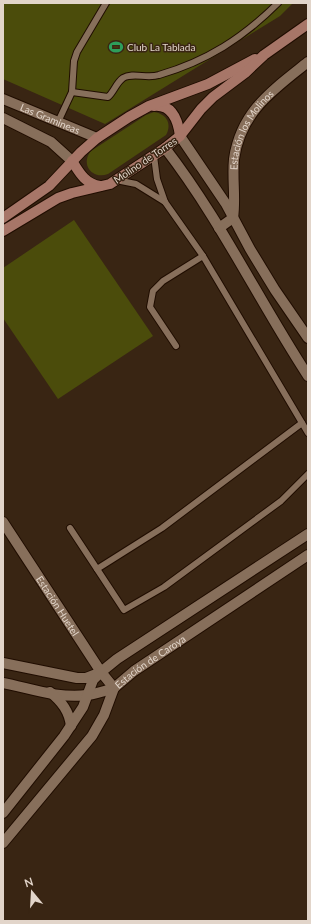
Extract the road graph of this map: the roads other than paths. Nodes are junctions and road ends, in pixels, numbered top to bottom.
1 (106, 3) edge
2 (278, 3) edge
3 (308, 24) edge
4 (264, 55) junction
5 (308, 62) edge
6 (72, 92) junction
7 (3, 99) edge
8 (149, 106) junction
9 (3, 118) edge
10 (58, 122) junction
11 (180, 136) junction
12 (97, 138) junction
13 (165, 148) junction
14 (154, 156) junction
15 (72, 161) junction
16 (116, 180) junction
17 (106, 185) junction
18 (165, 202) junction
19 (3, 218) edge
20 (233, 218) junction
21 (219, 228) junction
22 (3, 231) edge
23 (203, 256) junction
24 (308, 338) edge
25 (176, 346) dead end
26 (305, 367) edge
27 (308, 376) edge
28 (302, 423) junction
29 (308, 433) edge
30 (308, 474) edge
31 (3, 522) edge
32 (70, 528) dead end
33 (308, 534) edge
34 (308, 555) edge
35 (97, 569) junction
36 (3, 663) edge
37 (100, 672) junction
38 (3, 683) edge
39 (114, 688) junction
40 (50, 692) junction
41 (87, 695) junction
42 (71, 726) junction
43 (3, 813) edge
44 (3, 843) edge

1 - 6 lane
2 - 6 lane
3 - 4 main road, Molino de Torres
4 - 8 main road, Molino de Torres
4 - 11 main road, Molino de Torres
5 - 20 street, Estación los Molinos
6 - 10 lane
7 - 10 street, Las Gramineas
8 - 11 main road
8 - 12 main road, Molino de Torres
9 - 15 street, Las Gramineas
10 - 12 street, Las Gramineas
11 - 13 main road, Molino de Torres
11 - 20 street
12 - 15 main road, Molino de Torres
13 - 14 main road, Molino de Torres
13 - 21 street
14 - 16 main road, Molino de Torres
14 - 18 lane
15 - 17 main road
15 - 19 main road, Molino de Torres
16 - 17 main road, Molino de Torres
16 - 18 lane
17 - 22 main road, Molino de Torres
18 - 23 lane
20 - 21 street
20 - 24 street
21 - 26 street
23 - 25 lane
23 - 28 lane
26 - 27 street
28 - 29 lane
28 - 35 lane
30 - 35 lane
31 - 37 street, Estación Huetel
32 - 35 lane
33 - 37 street, Estación de Caroya
34 - 39 street, Estación de Caroya
36 - 37 street
37 - 39 street, Estación Huetel
37 - 41 street, Estación de Caroya
38 - 40 street
39 - 41 street
39 - 44 street, Estación de Caroya
40 - 41 street
40 - 42 street
41 - 42 street, Estación de Caroya
42 - 43 street, Estación de Caroya

